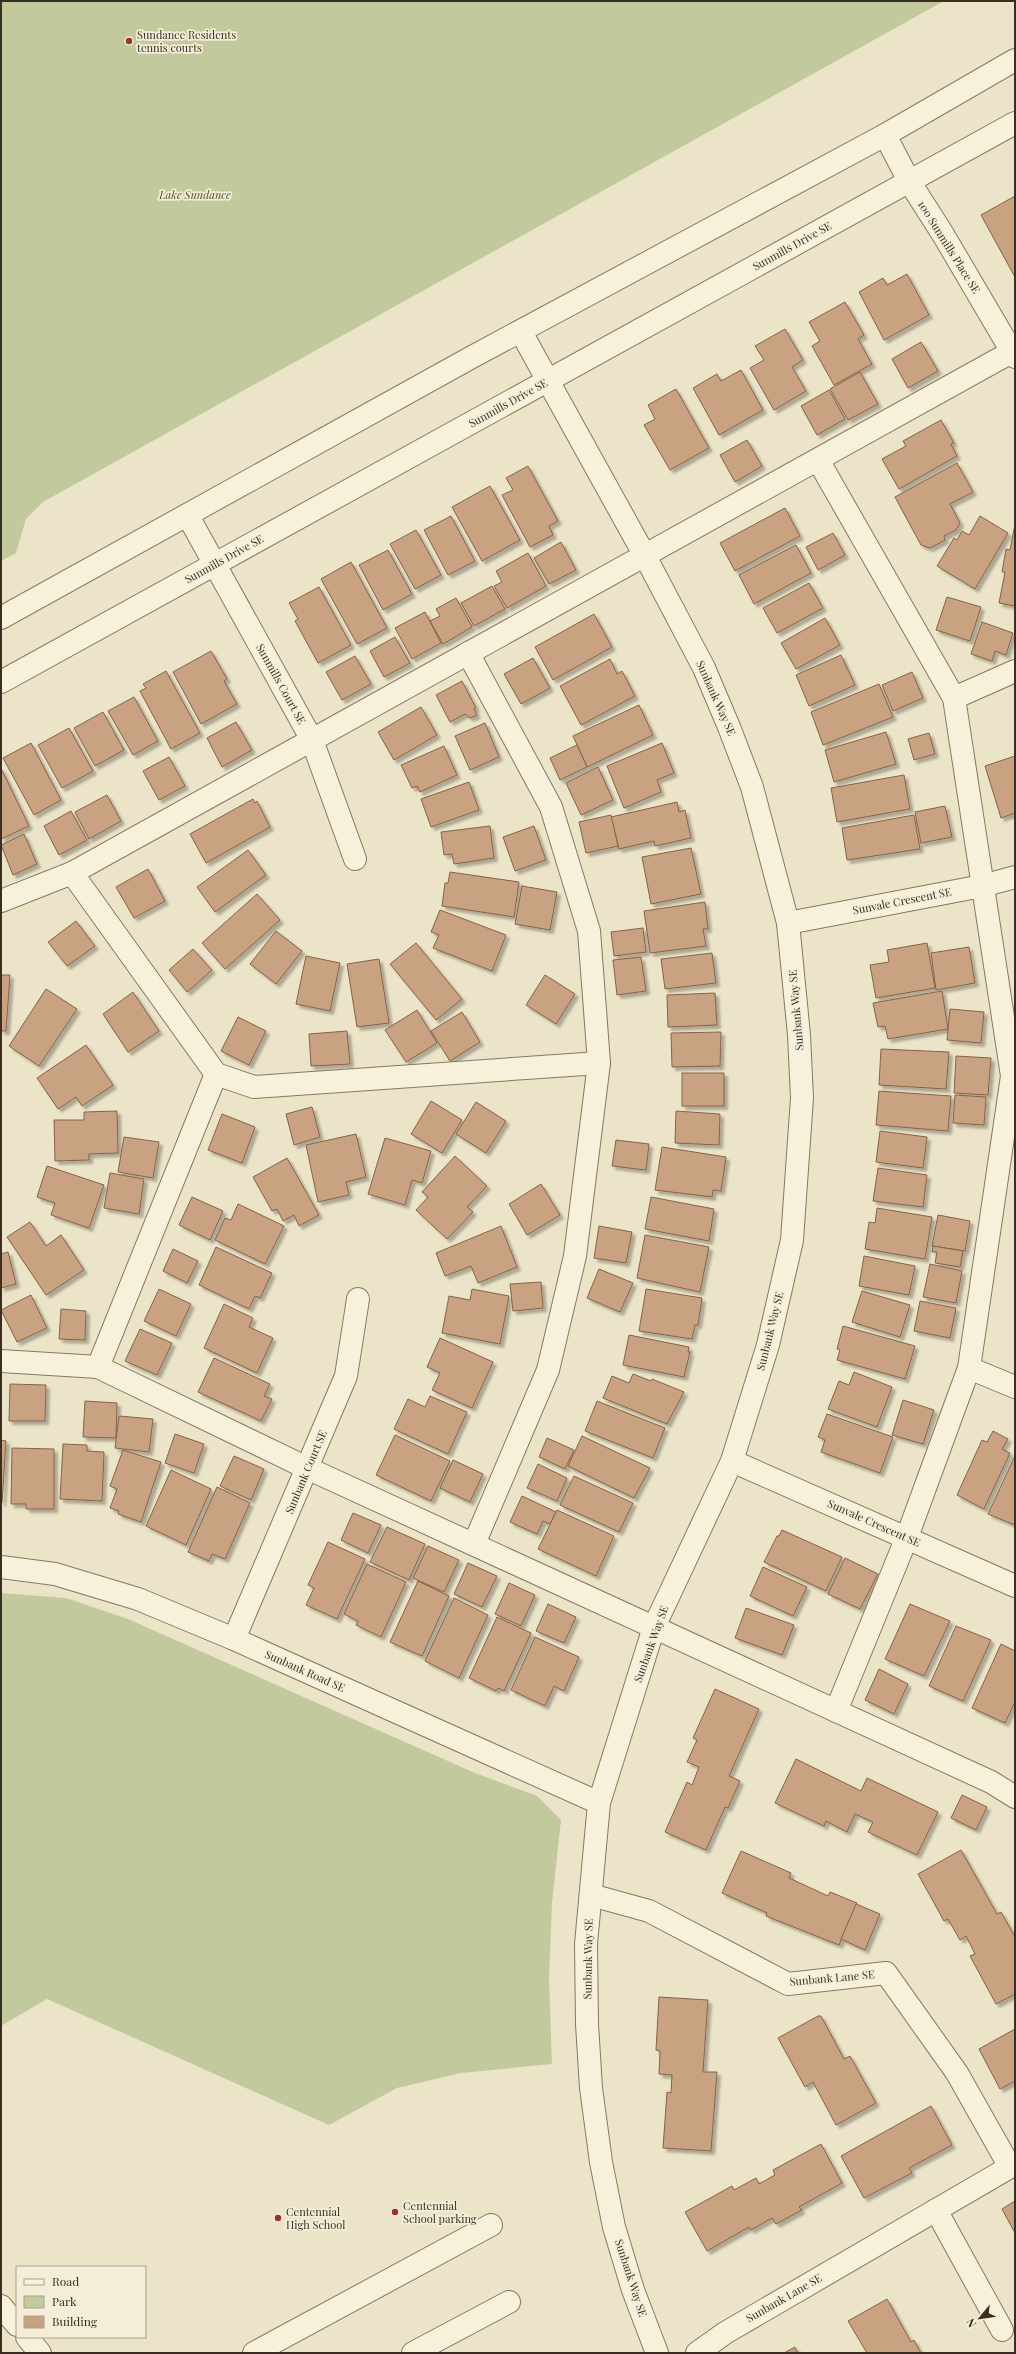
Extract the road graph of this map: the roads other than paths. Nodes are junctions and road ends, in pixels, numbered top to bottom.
1 (1015, 60) edge
2 (1015, 124) edge
3 (885, 135) junction
4 (909, 181) junction
5 (520, 332) junction
6 (1014, 353) edge
7 (548, 381) junction
8 (818, 460) junction
9 (188, 516) junction
10 (645, 556) junction
11 (215, 565) junction
12 (1, 618) edge
13 (468, 653) junction
14 (1015, 671) edge
15 (1, 682) edge
16 (954, 698) junction
17 (312, 740) junction
18 (355, 859) dead end
19 (72, 873) junction
20 (1015, 877) edge
21 (982, 886) junction
22 (1, 901) edge
23 (788, 923) junction
24 (599, 1063) junction
25 (216, 1074) junction
26 (1013, 1076) edge
27 (358, 1299) dead end
28 (1, 1361) edge
29 (98, 1367) junction
30 (969, 1368) junction
31 (1015, 1387) edge
32 (732, 1460) junction
33 (308, 1468) junction
34 (907, 1537) junction
35 (474, 1544) junction
36 (1, 1567) edge
37 (1015, 1586) edge
38 (654, 1627) junction
39 (234, 1639) junction
40 (836, 1711) junction
41 (1015, 1797) edge
42 (599, 1803) junction
43 (591, 1895) junction
44 (1012, 2166) edge
45 (936, 2210) junction
46 (491, 2225) dead end
47 (509, 2302) dead end
48 (1, 2306) edge
49 (16, 2324) edge
50 (1002, 2330) dead end
51 (28, 2338) edge
52 (40, 2353) edge
53 (254, 2353) edge
54 (412, 2353) edge
55 (657, 2353) edge
56 (696, 2353) edge

1 - 3 street
2 - 4 street, Sunmills Drive SE
3 - 4 street, 100 Sunmills Place SE
3 - 5 street
4 - 6 street, 100 Sunmills Place SE
4 - 7 street, Sunmills Drive SE
5 - 7 street, Sunbank Way SE
5 - 9 street
6 - 8 street
7 - 10 street, Sunbank Way SE
7 - 11 street, Sunmills Drive SE
8 - 10 street
8 - 16 street
9 - 11 street, Sunmills Court SE
9 - 12 street
10 - 13 street
10 - 23 street, Sunbank Way SE
11 - 15 street, Sunmills Drive SE
11 - 17 street, Sunmills Court SE
13 - 17 street
13 - 24 street
14 - 16 street
16 - 21 street
17 - 18 street, Sunmills Court SE
17 - 19 street
19 - 22 street
19 - 25 street
20 - 21 street, Sunvale Crescent SE
21 - 23 street, Sunvale Crescent SE
21 - 26 street
23 - 32 street, Sunbank Way SE
24 - 25 street
24 - 35 street
25 - 29 street
26 - 30 street
27 - 33 street, Sunbank Court SE
28 - 29 street
29 - 33 street
30 - 31 street
30 - 34 street
32 - 34 street, Sunvale Crescent SE
32 - 38 street, Sunbank Way SE
33 - 35 street
33 - 39 street, Sunbank Court SE
34 - 37 street, Sunvale Crescent SE
34 - 40 street
35 - 38 street
36 - 39 street, Sunbank Road SE
38 - 40 street
38 - 42 street, Sunbank Way SE
39 - 42 street, Sunbank Road SE
40 - 41 street
42 - 43 street, Sunbank Way SE
43 - 44 street, Sunbank Lane SE
43 - 55 street, Sunbank Way SE
44 - 45 street, Sunbank Lane SE
45 - 50 street
45 - 56 street, Sunbank Lane SE
46 - 53 street
47 - 54 street
48 - 49 street
51 - 52 street

